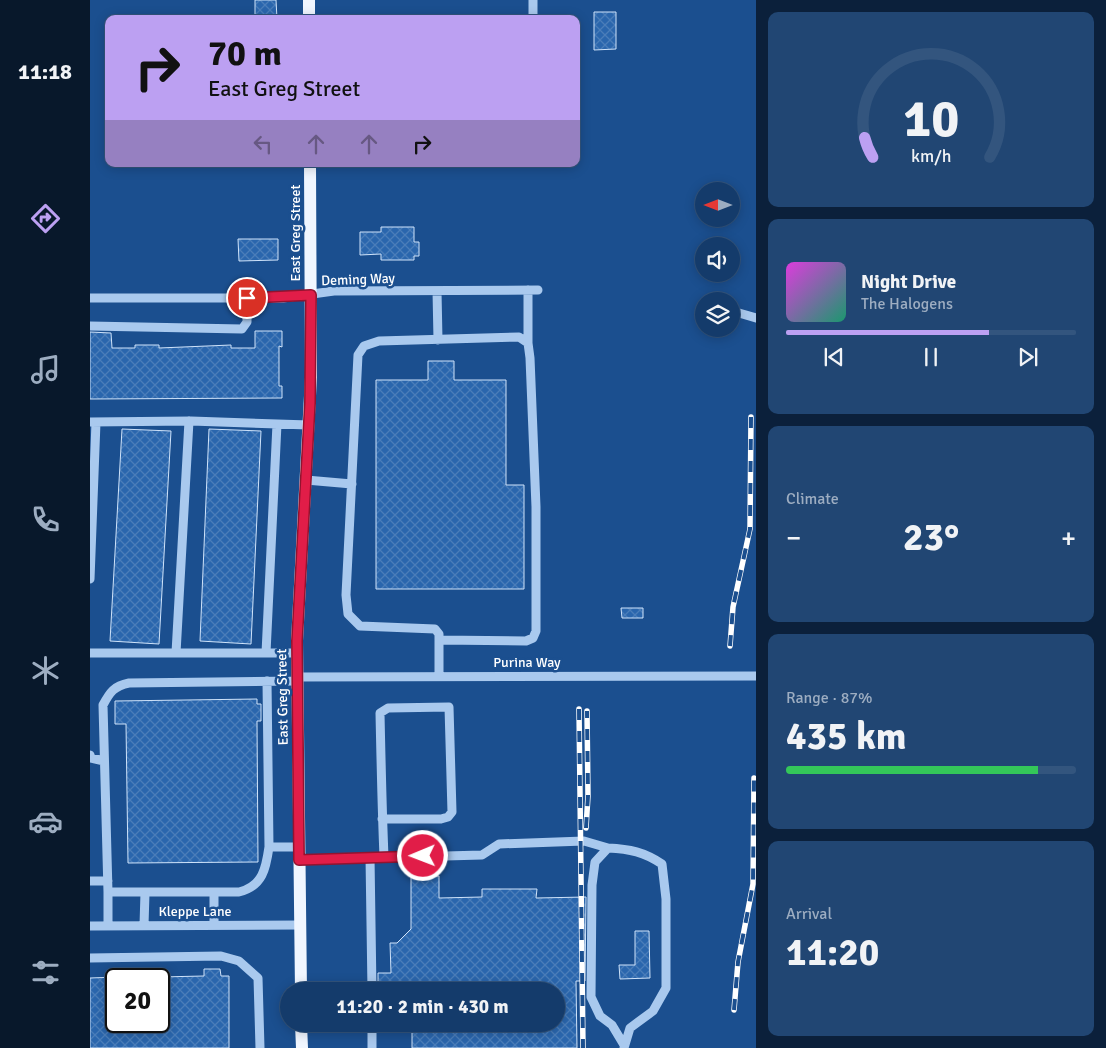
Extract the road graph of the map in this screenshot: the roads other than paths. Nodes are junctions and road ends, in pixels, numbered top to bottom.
1 (309, 0) edge
2 (533, 0) edge
3 (309, 15) edge
4 (533, 15) edge
5 (310, 167) edge
6 (528, 290) junction
7 (538, 290) dead end
8 (436, 291) junction
9 (311, 295) junction
10 (90, 298) edge
11 (247, 298) junction
12 (740, 313) dead end
13 (756, 318) edge
14 (90, 326) edge
15 (438, 340) junction
16 (528, 343) junction
17 (189, 421) junction
18 (93, 422) edge
19 (277, 424) junction
20 (309, 425) junction
21 (306, 480) junction
22 (352, 484) junction
23 (92, 493) edge
24 (90, 579) edge
25 (439, 640) junction
26 (90, 653) edge
27 (176, 653) junction
28 (266, 653) junction
29 (297, 653) junction
30 (439, 676) junction
31 (756, 676) edge
32 (297, 679) junction
33 (267, 682) junction
34 (90, 755) edge
35 (104, 762) junction
36 (382, 819) junction
37 (270, 847) junction
38 (608, 848) junction
39 (299, 853) junction
40 (370, 857) junction
41 (384, 857) junction
42 (90, 881) edge
43 (108, 881) junction
44 (108, 892) junction
45 (214, 892) junction
46 (145, 893) junction
47 (300, 924) junction
48 (144, 925) junction
49 (214, 925) junction
50 (90, 926) edge
51 (108, 926) junction
52 (90, 958) edge
53 (301, 982) edge
54 (372, 982) edge
55 (301, 1032) edge
56 (372, 1032) edge
57 (624, 1046) edge
58 (260, 1048) edge
59 (302, 1048) edge
60 (372, 1048) edge

1 - 3 main road
2 - 4 street
5 - 9 main road, East Greg Street
6 - 7 street, Deming Way
6 - 8 street, Deming Way
6 - 16 street
8 - 9 street, Deming Way
8 - 15 street
9 - 11 street, Deming Way
9 - 20 main road, East Greg Street
10 - 11 street, Deming Way
11 - 14 street
12 - 13 street
15 - 16 street
15 - 22 street
16 - 25 street
17 - 18 street
17 - 19 street
17 - 27 street
18 - 23 street
19 - 20 street
19 - 28 street
20 - 21 main road, East Greg Street
21 - 22 street
21 - 29 main road, East Greg Street
22 - 25 street
23 - 24 street
25 - 30 street
26 - 27 street
27 - 28 street
28 - 29 street
29 - 32 main road, East Greg Street
30 - 31 street, Purina Way
30 - 32 street, Purina Way
32 - 33 street, Purina Way
32 - 39 main road, East Greg Street
33 - 35 street, Purina Way
33 - 37 street
34 - 35 street
35 - 43 street
36 - 36 street
36 - 41 street
37 - 39 street
37 - 45 street
38 - 41 street
38 - 57 street
38 - 57 street
39 - 40 street
39 - 47 main road, East Greg Street
40 - 41 street
40 - 54 street
42 - 43 street
43 - 44 street
44 - 46 street
44 - 51 street
45 - 46 street
45 - 49 street
46 - 48 street
47 - 49 street, Kleppe Lane
47 - 53 main road, East Greg Street
48 - 49 street, Kleppe Lane
48 - 51 street, Kleppe Lane
50 - 51 street, Kleppe Lane
52 - 58 street
55 - 59 main road
56 - 60 street

